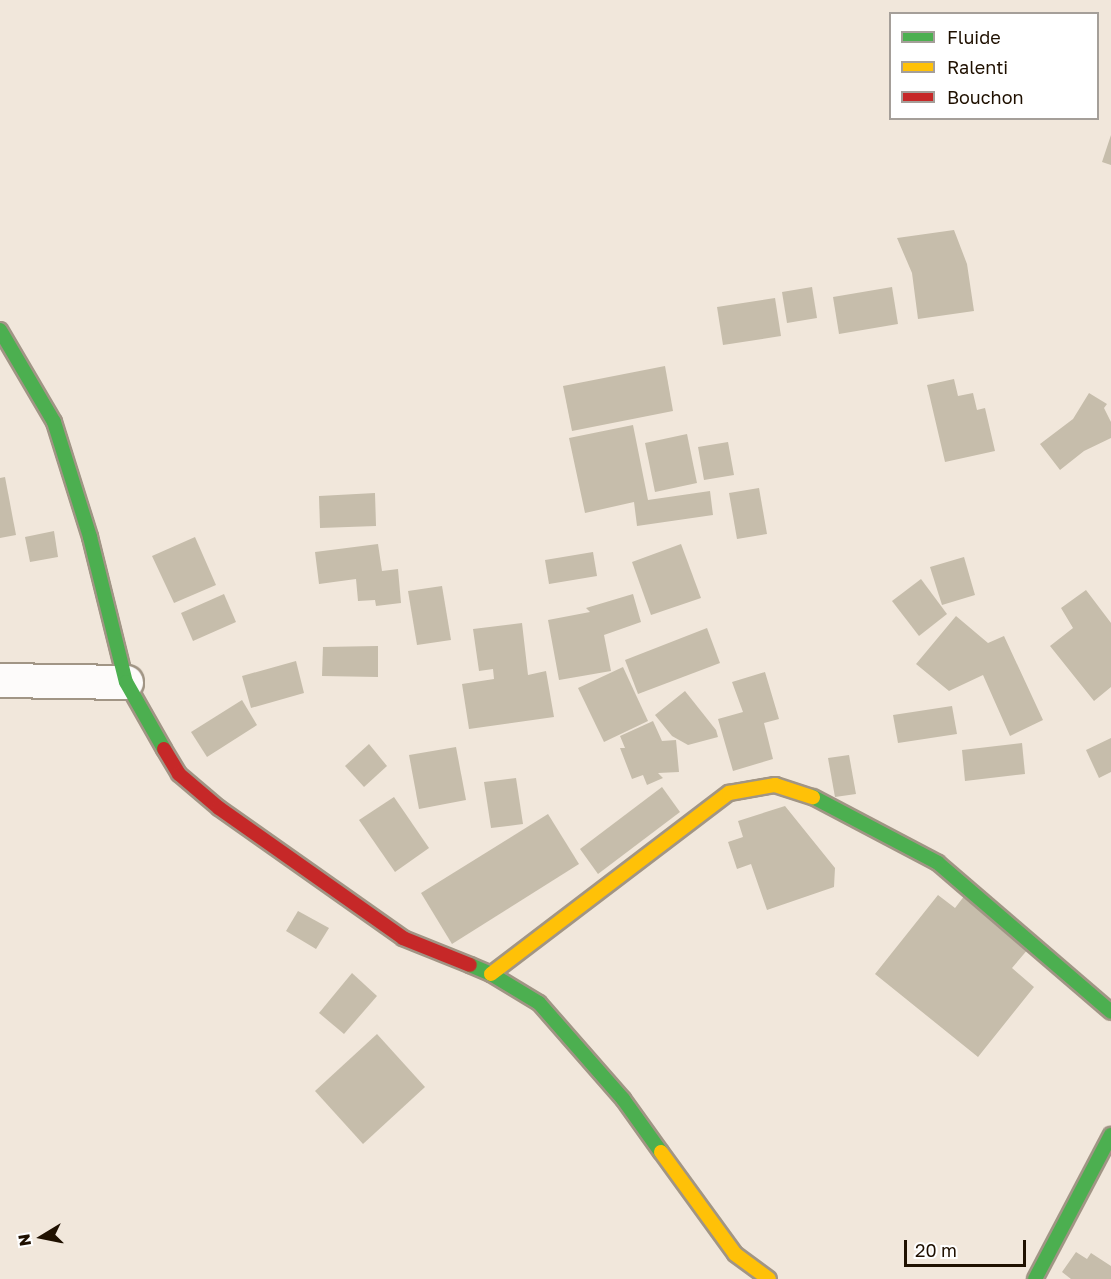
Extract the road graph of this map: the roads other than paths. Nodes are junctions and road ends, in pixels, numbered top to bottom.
1 (0, 330) edge
2 (0, 680) edge
3 (126, 682) junction
4 (491, 974) junction
5 (1111, 1012) edge
6 (1111, 1136) edge
7 (769, 1279) edge
8 (1035, 1279) edge

1 - 3 street
2 - 3 street
3 - 4 street
4 - 5 street
4 - 7 street
6 - 8 street

